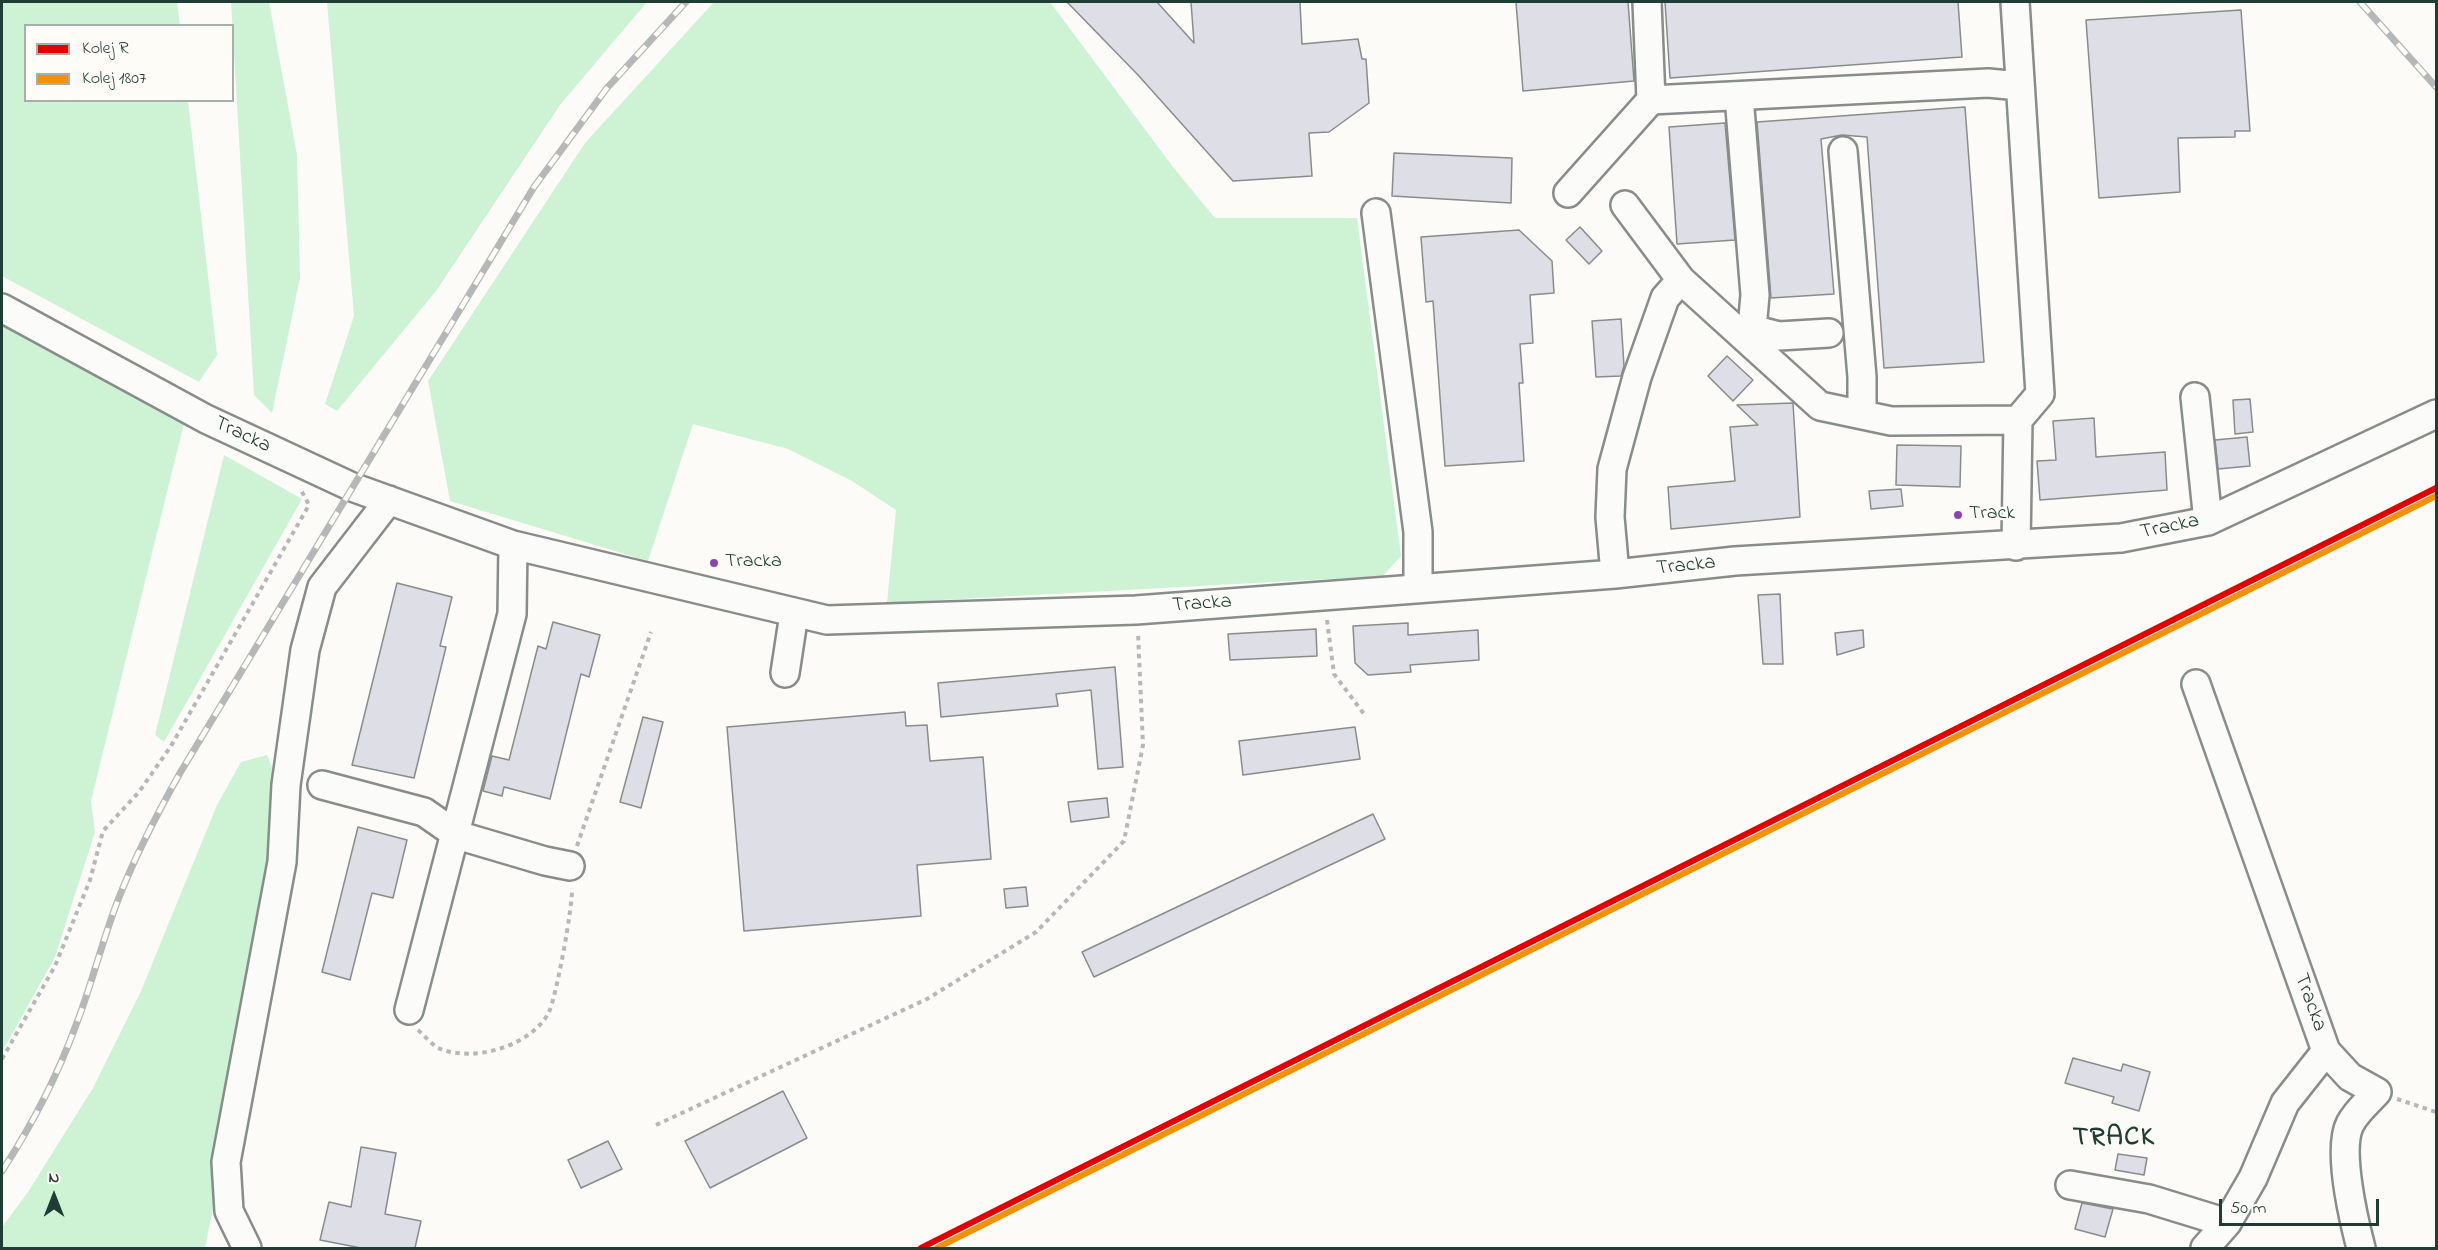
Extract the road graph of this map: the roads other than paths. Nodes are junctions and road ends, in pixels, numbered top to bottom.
1 (1647, 2) edge
2 (2016, 2) edge
3 (2020, 86) junction
4 (1739, 96) junction
5 (1651, 100) junction
6 (1844, 151) dead end
7 (1568, 194) dead end
8 (1625, 205) dead end
9 (1376, 213) dead end
10 (1681, 280) junction
11 (2, 308) edge
12 (1829, 333) dead end
13 (1748, 334) junction
14 (2194, 397) dead end
15 (1862, 414) junction
16 (2436, 414) edge
17 (2018, 420) junction
18 (389, 500) junction
19 (2208, 520) junction
20 (513, 545) junction
21 (2016, 546) junction
22 (1615, 574) junction
23 (1418, 588) junction
24 (794, 614) junction
25 (785, 673) dead end
26 (2196, 684) dead end
27 (322, 785) dead end
28 (456, 835) junction
29 (570, 866) dead end
30 (409, 1010) dead end
31 (2326, 1051) junction
32 (2070, 1185) dead end
33 (229, 1211) junction
34 (2227, 1223) junction
35 (229, 1248) edge
36 (248, 1248) edge
37 (2205, 1248) edge
38 (2361, 1248) edge

1 - 5 street
2 - 3 street
3 - 4 street
3 - 17 street
4 - 5 street
4 - 13 street
5 - 7 street
6 - 15 street
8 - 10 street
9 - 23 street
10 - 13 street
10 - 22 street
11 - 18 street, Tracka
12 - 13 street
13 - 15 street
14 - 19 street
15 - 17 street
16 - 19 street, Tracka
17 - 21 street
18 - 20 street, Tracka
18 - 33 street
19 - 21 street, Tracka
20 - 24 street, Tracka
20 - 28 street
21 - 22 street, Tracka
22 - 23 street, Tracka
23 - 24 street, Tracka
24 - 25 street
26 - 31 street, Tracka
27 - 28 street
28 - 29 street
28 - 30 street
31 - 34 street, Tracka
31 - 38 street, Tracka
32 - 34 street
33 - 35 street
33 - 36 street
34 - 37 street, Tracka

